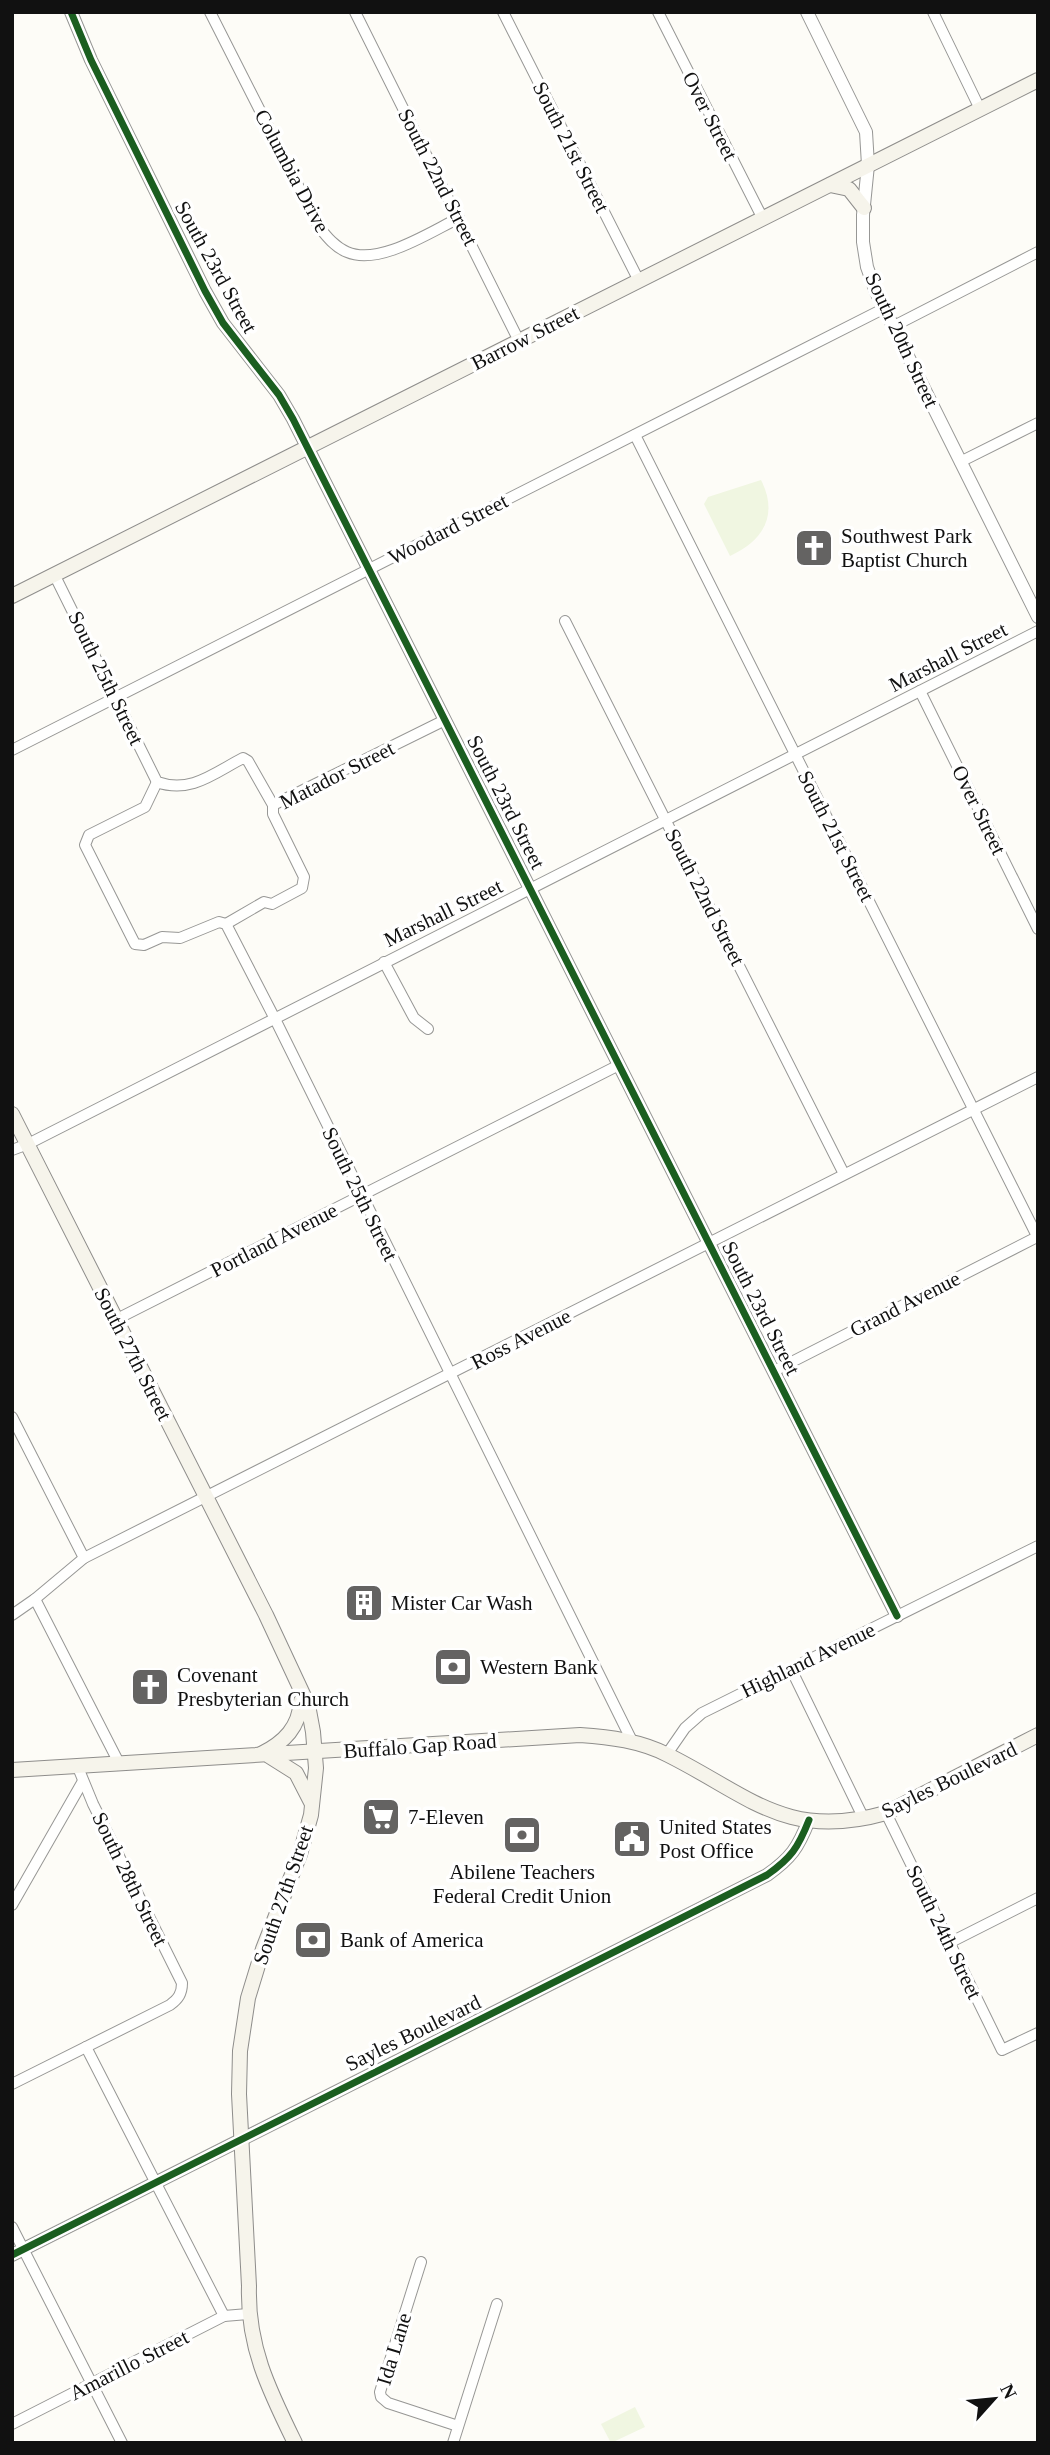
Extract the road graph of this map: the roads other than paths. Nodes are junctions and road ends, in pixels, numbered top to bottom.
1 (71, 12) edge
2 (210, 12) edge
3 (355, 12) edge
4 (503, 12) edge
5 (658, 12) edge
6 (807, 12) edge
7 (933, 12) edge
8 (1038, 80) edge
9 (980, 109) junction
10 (869, 165) junction
11 (830, 184) junction
12 (864, 208) junction
13 (458, 218) junction
14 (763, 219) junction
15 (1038, 252) edge
16 (639, 281) junction
17 (883, 309) junction
18 (892, 327) junction
19 (519, 341) junction
20 (1038, 423) edge
21 (635, 435) junction
22 (307, 447) junction
23 (960, 462) junction
24 (369, 569) junction
25 (54, 574) junction
26 (12, 596) edge
27 (1038, 617) edge
28 (565, 621) dead end
29 (1038, 631) edge
30 (920, 691) junction
31 (116, 698) junction
32 (445, 720) junction
33 (12, 750) edge
34 (795, 755) junction
35 (157, 782) junction
36 (273, 805) junction
37 (666, 821) junction
38 (531, 889) junction
39 (226, 924) junction
40 (1038, 929) edge
41 (384, 962) junction
42 (275, 1018) junction
43 (428, 1029) dead end
44 (619, 1065) junction
45 (1038, 1077) edge
46 (974, 1110) junction
47 (12, 1114) edge
48 (28, 1144) junction
49 (12, 1150) edge
50 (844, 1174) junction
51 (361, 1197) junction
52 (1034, 1222) edge
53 (1038, 1237) edge
54 (709, 1244) junction
55 (115, 1320) junction
56 (774, 1371) junction
57 (450, 1375) junction
58 (12, 1417) edge
59 (205, 1497) junction
60 (1037, 1549) edge
61 (84, 1558) junction
62 (35, 1599) junction
63 (12, 1615) edge
64 (897, 1616) junction
65 (791, 1669) junction
66 (302, 1692) junction
67 (1038, 1735) edge
68 (632, 1741) junction
69 (316, 1753) junction
70 (667, 1754) junction
71 (262, 1756) junction
72 (119, 1763) junction
73 (77, 1765) junction
74 (12, 1770) edge
75 (83, 1782) junction
76 (312, 1804) junction
77 (886, 1813) junction
78 (864, 1819) junction
79 (809, 1820) junction
80 (1038, 1898) edge
81 (12, 1905) edge
82 (949, 1943) junction
83 (1038, 2033) edge
84 (86, 2047) junction
85 (12, 2084) edge
86 (243, 2137) junction
87 (155, 2182) junction
88 (12, 2227) edge
89 (18, 2252) edge
90 (421, 2262) dead end
91 (497, 2305) dead end
92 (248, 2314) junction
93 (224, 2316) junction
94 (92, 2384) junction
95 (12, 2424) edge
96 (458, 2426) junction
97 (294, 2442) edge
98 (122, 2443) edge
99 (453, 2443) edge

1 - 22 street, South 23rd Street
2 - 13 street, Columbia Drive
3 - 13 street, South 22nd Street
4 - 16 street, South 21st Street
5 - 14 street, Over Street
6 - 10 street, South 20th Street
7 - 9 street
8 - 9 main road, Barrow Street
9 - 10 main road, Barrow Street
10 - 11 main road, Barrow Street
10 - 12 street, South 20th Street
11 - 12 main road
11 - 14 main road, Barrow Street
12 - 17 street, South 20th Street
13 - 19 street, South 22nd Street
14 - 16 main road, Barrow Street
15 - 18 street
16 - 19 main road, Barrow Street
17 - 18 street, South 20th Street
17 - 21 street, Woodard Street
18 - 23 street, South 20th Street
19 - 22 main road, Barrow Street
20 - 23 street
21 - 24 street, Woodard Street
21 - 34 street, South 21st Street
22 - 24 street, South 23rd Street
22 - 25 main road, Barrow Street
23 - 27 street, South 20th Street
24 - 31 street, Woodard Street
24 - 32 street, South 23rd Street
25 - 26 main road, Barrow Street
25 - 31 street, South 25th Street
28 - 37 street, South 22nd Street
29 - 30 street, Marshall Street
30 - 34 street, Marshall Street
30 - 40 street, Over Street
31 - 33 street, Woodard Street
31 - 35 street, South 25th Street
32 - 36 street, Matador Street
32 - 38 street, South 23rd Street
34 - 37 street, Marshall Street
34 - 46 street, South 21st Street
35 - 36 street
35 - 39 street
36 - 39 street, Matador Street
37 - 38 street, Marshall Street
37 - 50 street, South 22nd Street
38 - 41 street, Marshall Street
38 - 44 street, South 23rd Street
39 - 42 street, South 25th Street
41 - 42 street, Marshall Street
41 - 43 street
42 - 48 street, Marshall Street
42 - 51 street, South 25th Street
44 - 51 street, Portland Avenue
44 - 54 street, South 23rd Street
45 - 46 street, Ross Avenue
46 - 50 street, Ross Avenue
46 - 52 street, South 21st Street
47 - 48 main road, South 27th Street
48 - 49 street, Marshall Street
48 - 55 main road, South 27th Street
50 - 54 street, Ross Avenue
51 - 55 street, Portland Avenue
51 - 57 street, South 25th Street
52 - 53 street, South 21st Street
53 - 56 street, Grand Avenue
54 - 56 street, South 23rd Street
54 - 57 street, Ross Avenue
55 - 59 main road, South 27th Street
56 - 64 street, South 23rd Street
57 - 59 street, Ross Avenue
57 - 68 street, South 25th Street
58 - 61 street
59 - 61 street, Ross Avenue
59 - 66 main road, South 27th Street
60 - 64 street, Highland Avenue
61 - 62 street, Ross Avenue
62 - 63 street, Ross Avenue
62 - 72 street
64 - 65 street, Highland Avenue
65 - 70 street, Highland Avenue
65 - 78 street
66 - 69 main road, South 27th Street
66 - 71 main road
67 - 77 main road, Sayles Boulevard
68 - 69 main road, Buffalo Gap Road
68 - 70 main road, Buffalo Gap Road
69 - 71 main road, Buffalo Gap Road
69 - 76 main road, South 27th Street
70 - 79 main road, Buffalo Gap Road
71 - 72 main road, Buffalo Gap Road
71 - 76 main road
72 - 73 main road, Buffalo Gap Road
73 - 74 main road, Buffalo Gap Road
73 - 75 street, South 28th Street
75 - 81 street
75 - 84 street, South 28th Street
76 - 86 main road, South 27th Street
77 - 78 main road, Sayles Boulevard
77 - 82 street, South 24th Street
78 - 79 main road, Sayles Boulevard
79 - 86 street, Sayles Boulevard
80 - 82 street
82 - 83 street, South 24th Street
84 - 85 street
84 - 87 street
86 - 87 street, Sayles Boulevard
86 - 92 main road, South 27th Street
87 - 89 street, Sayles Boulevard
87 - 93 street
88 - 89 street
89 - 94 street
90 - 96 street, Ida Lane
91 - 96 street
92 - 93 street, Amarillo Street
92 - 97 main road, South 27th Street
93 - 94 street, Amarillo Street
94 - 95 street, Amarillo Street
94 - 98 street
96 - 99 street

